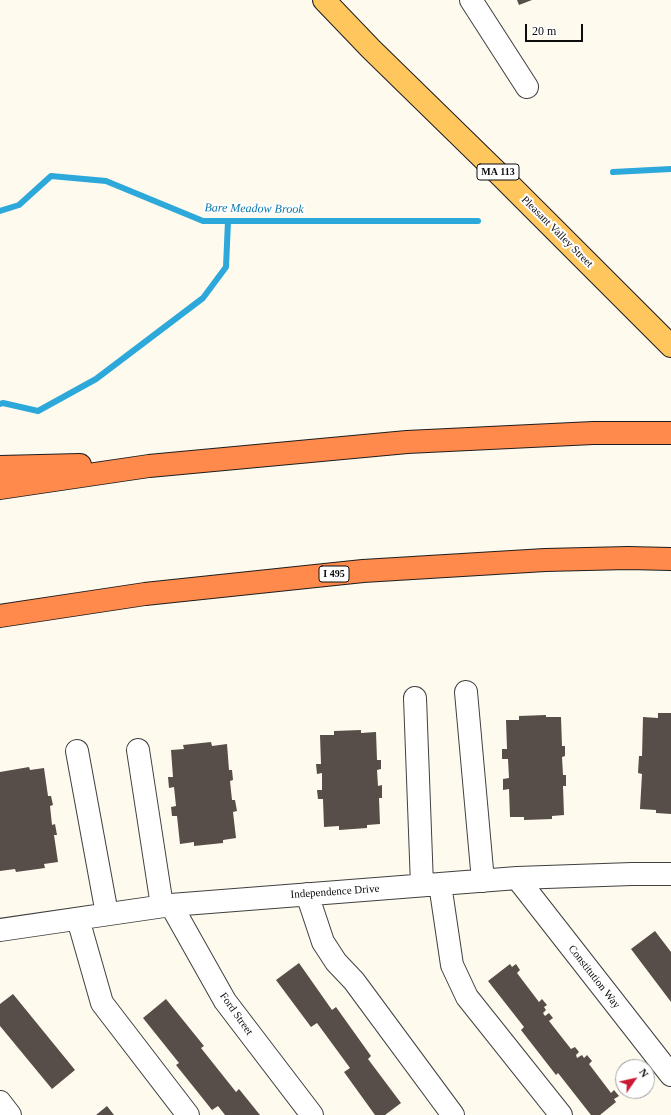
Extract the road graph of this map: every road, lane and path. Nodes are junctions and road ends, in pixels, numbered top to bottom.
1 (324, 0) edge
2 (471, 0) edge
3 (527, 87) dead end
4 (671, 346) edge
5 (671, 433) edge
6 (149, 466) junction
7 (0, 467) edge
8 (0, 488) edge
9 (671, 559) edge
10 (0, 616) edge
11 (466, 692) dead end
12 (415, 698) dead end
13 (138, 750) dead end
14 (77, 751) dead end
15 (671, 874) edge
16 (517, 878) junction
17 (483, 880) junction
18 (431, 884) junction
19 (307, 894) junction
20 (166, 905) junction
21 (108, 914) junction
22 (78, 919) junction
23 (0, 930) edge
24 (671, 1075) edge
25 (0, 1102) edge
26 (10, 1115) edge
27 (188, 1115) edge
28 (312, 1115) edge
29 (453, 1115) edge
30 (561, 1115) edge

1 - 4 main road, Pleasant Valley Street / MA 113
2 - 3 street
5 - 6 highway
6 - 7 highway
6 - 8 highway
9 - 10 highway, I 495
11 - 17 street
12 - 18 street
13 - 20 street
14 - 21 street
15 - 16 street, Independence Drive
16 - 17 street, Independence Drive
16 - 24 street, Constitution Way
17 - 18 street, Independence Drive
18 - 19 street, Independence Drive
18 - 30 street
19 - 20 street, Independence Drive
19 - 29 street
20 - 21 street, Independence Drive
20 - 28 street, Ford Street
21 - 22 street, Independence Drive
22 - 23 street, Independence Drive
22 - 27 street
25 - 26 street

